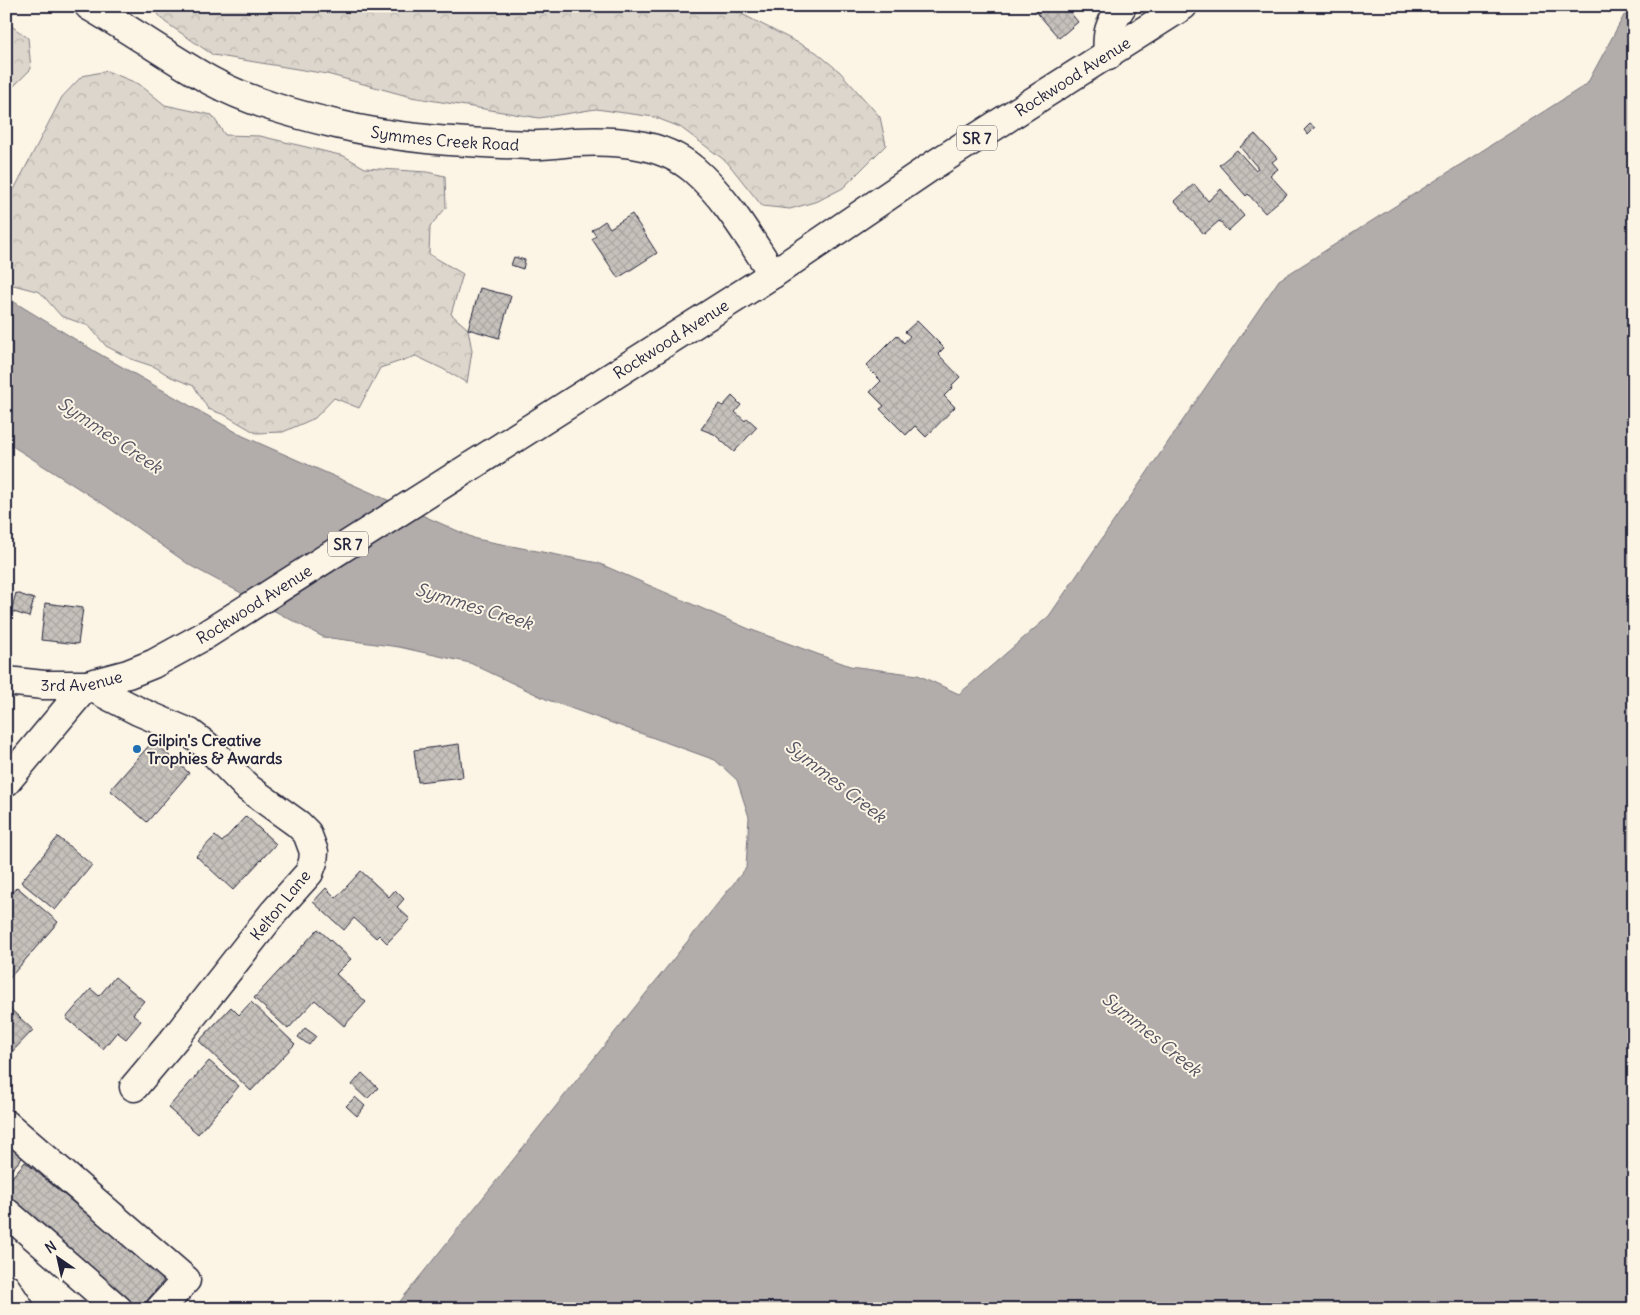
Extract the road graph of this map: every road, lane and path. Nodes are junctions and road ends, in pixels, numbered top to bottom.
1 (89, 6) edge
2 (1122, 6) edge
3 (1183, 6) edge
4 (1108, 56) junction
5 (773, 274) junction
6 (153, 664) joint
7 (6, 682) edge
8 (87, 685) junction
9 (6, 782) edge
10 (134, 1086) dead end
11 (6, 1124) edge
12 (6, 1212) edge
13 (6, 1288) edge
14 (20, 1309) edge
15 (118, 1309) edge
16 (160, 1309) edge

1 - 5 street, Symmes Creek Road
2 - 4 street
3 - 4 street, Rockwood Avenue / SR 7
4 - 5 street, Rockwood Avenue / SR 7
5 - 6 street, Rockwood Avenue / SR 7
6 - 8 street, 3rd Avenue / SR 7
7 - 8 street, 3rd Avenue / SR 7
8 - 9 street
8 - 10 street, Kelton Lane
11 - 16 street
12 - 15 street
13 - 14 street

